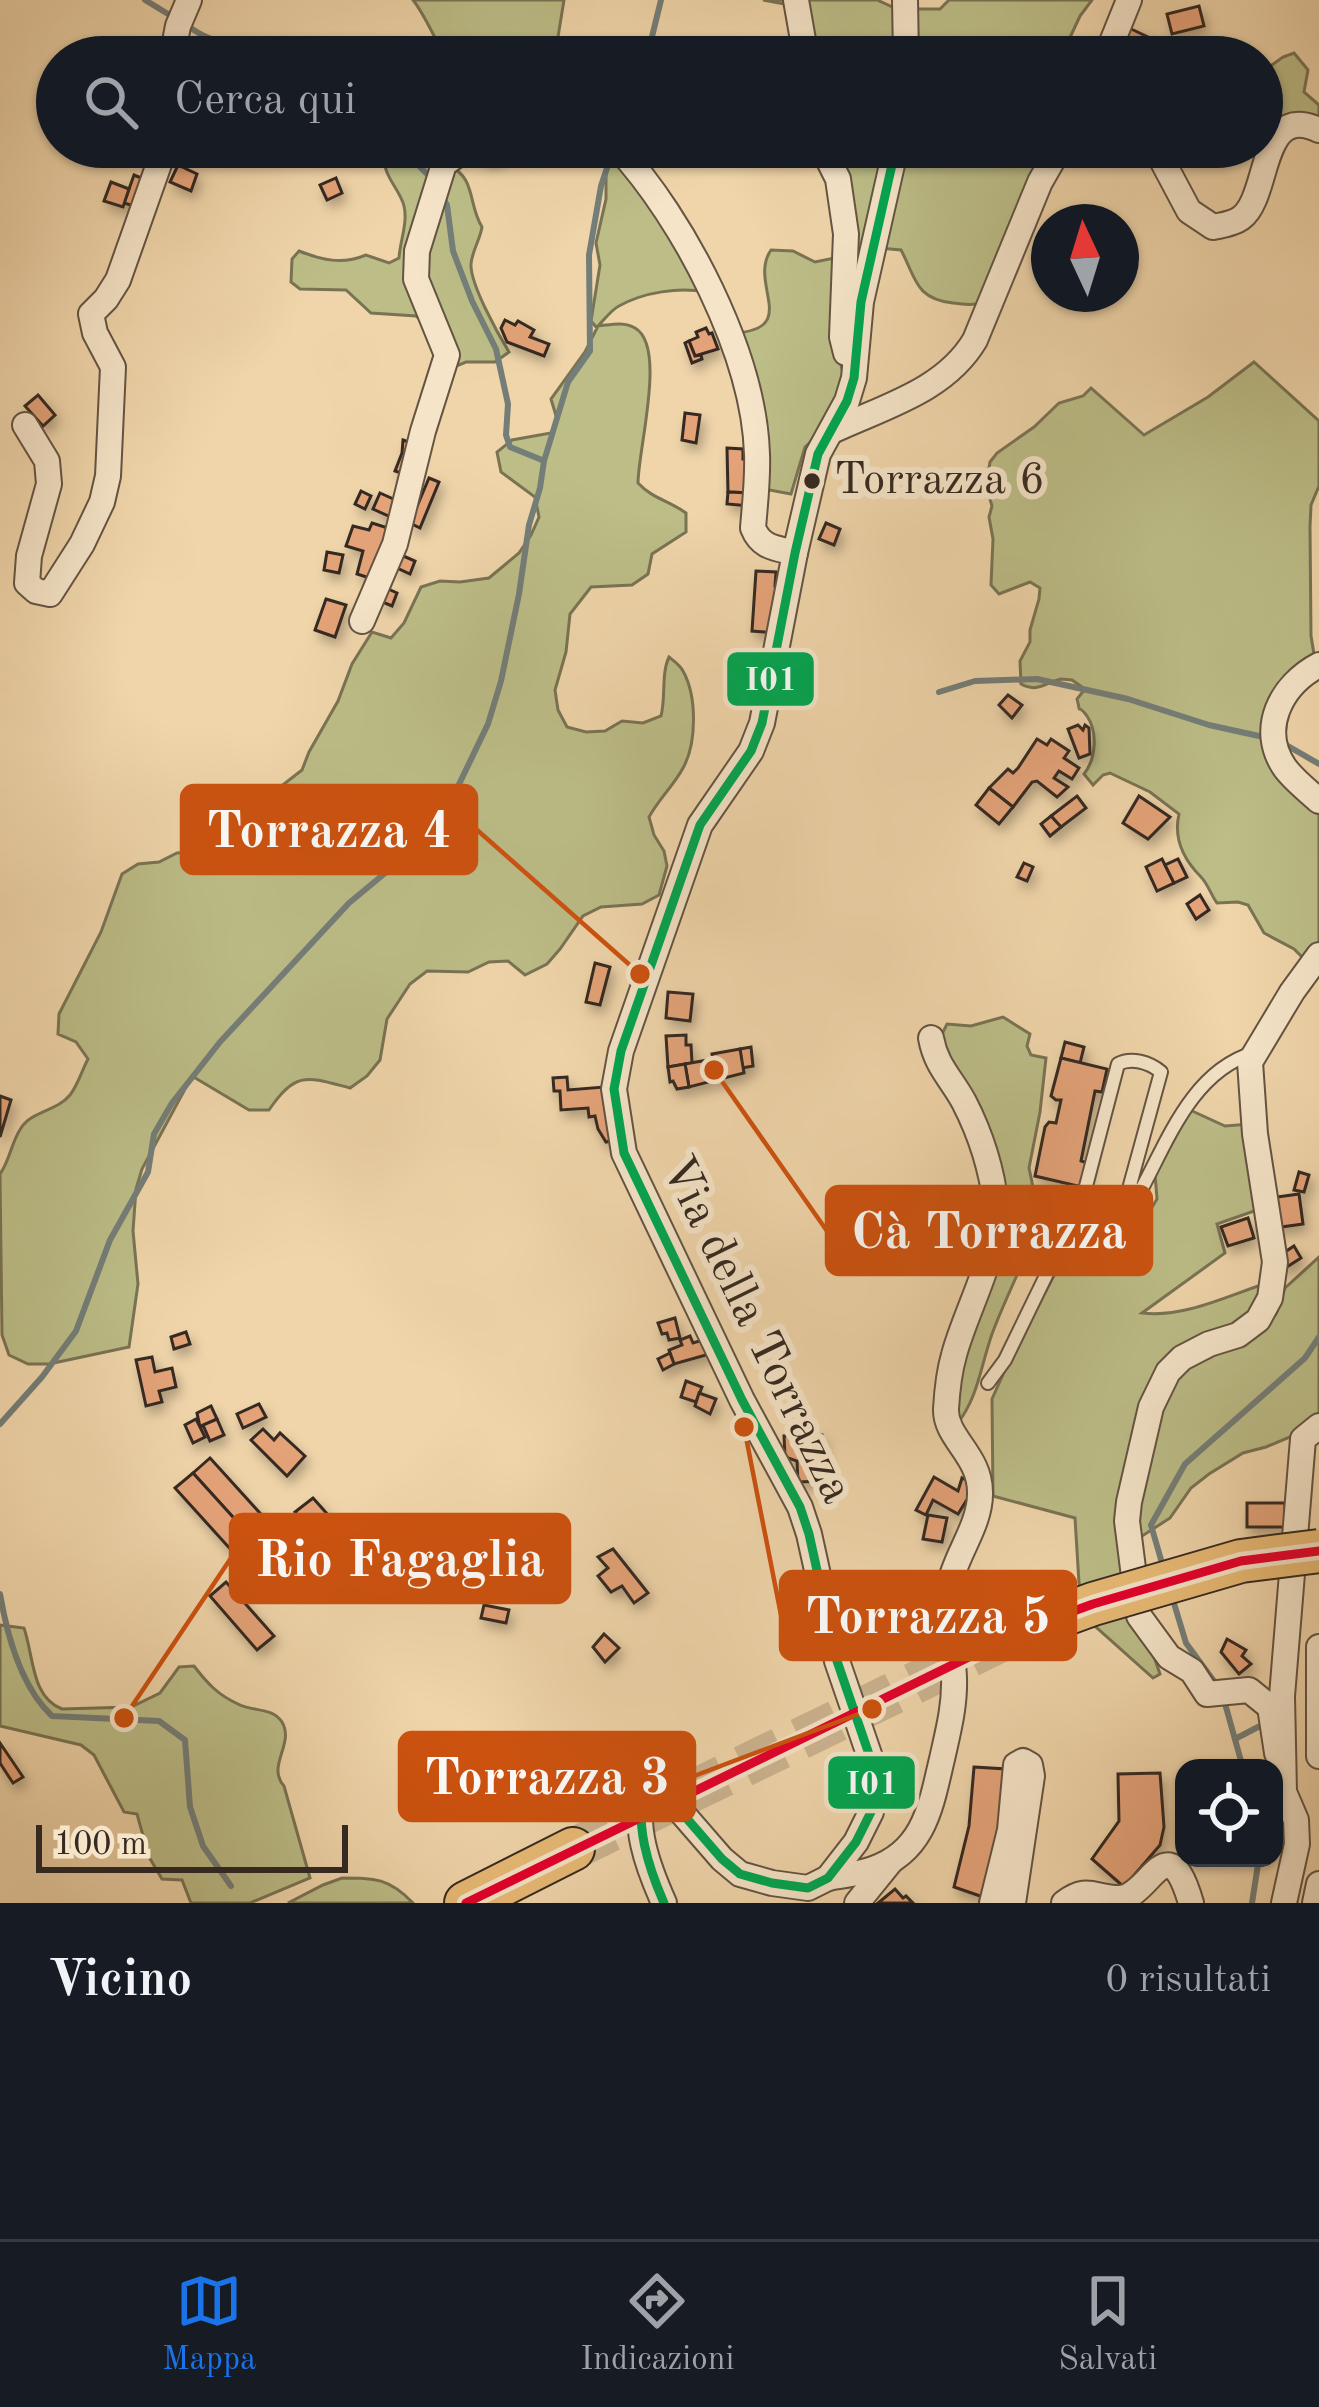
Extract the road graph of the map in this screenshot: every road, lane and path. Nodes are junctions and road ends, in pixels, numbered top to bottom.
1 (189, 0) edge
2 (796, 0) edge
3 (905, 0) edge
4 (1129, 0) edge
5 (176, 36) edge
6 (802, 36) edge
7 (906, 36) edge
8 (1114, 36) edge
9 (1319, 130) edge
10 (1283, 133) edge
11 (158, 168) edge
12 (443, 168) edge
13 (634, 168) edge
14 (832, 168) edge
15 (891, 168) edge
16 (1048, 168) edge
17 (1167, 168) edge
18 (1264, 168) edge
19 (854, 378) junction
20 (25, 425) dead end
21 (832, 431) junction
22 (795, 553) junction
23 (362, 621) dead end
24 (1319, 665) edge
25 (1319, 801) edge
26 (1319, 955) edge
27 (931, 1038) dead end
28 (1253, 1053) junction
29 (988, 1383) dead end
30 (1319, 1426) edge
31 (1319, 1551) edge
32 (1030, 1627) tunnel mouth
33 (1319, 1647) edge
34 (1319, 1756) edge
35 (1280, 1759) edge
36 (1283, 1759) edge
37 (1283, 1767) edge
38 (573, 1850) tunnel mouth
39 (892, 1859) junction
40 (828, 1878) junction
41 (1319, 1884) edge
42 (466, 1903) edge
43 (664, 1903) edge
44 (857, 1903) edge
45 (992, 1903) edge
46 (1013, 1903) edge
47 (1064, 1903) edge
48 (1191, 1903) edge
49 (1284, 1903) edge
50 (1315, 1903) edge

1 - 5 street
2 - 6 street
3 - 7 street
4 - 8 street
9 - 10 street
11 - 20 street
12 - 23 street
13 - 22 street
14 - 19 street
15 - 19 street, Via della Torrazza
16 - 21 street
17 - 18 street
19 - 21 street, Via della Torrazza
21 - 22 street, Via della Torrazza
22 - 40 street, Via della Torrazza
24 - 25 street
26 - 28 street
27 - 39 street
28 - 29 lane
28 - 35 street
30 - 36 street
31 - 32 highway, bridge
33 - 34 street
37 - 49 street
38 - 42 highway
39 - 40 street
39 - 44 street
40 - 43 street
41 - 50 street
45 - 46 street
47 - 48 street

